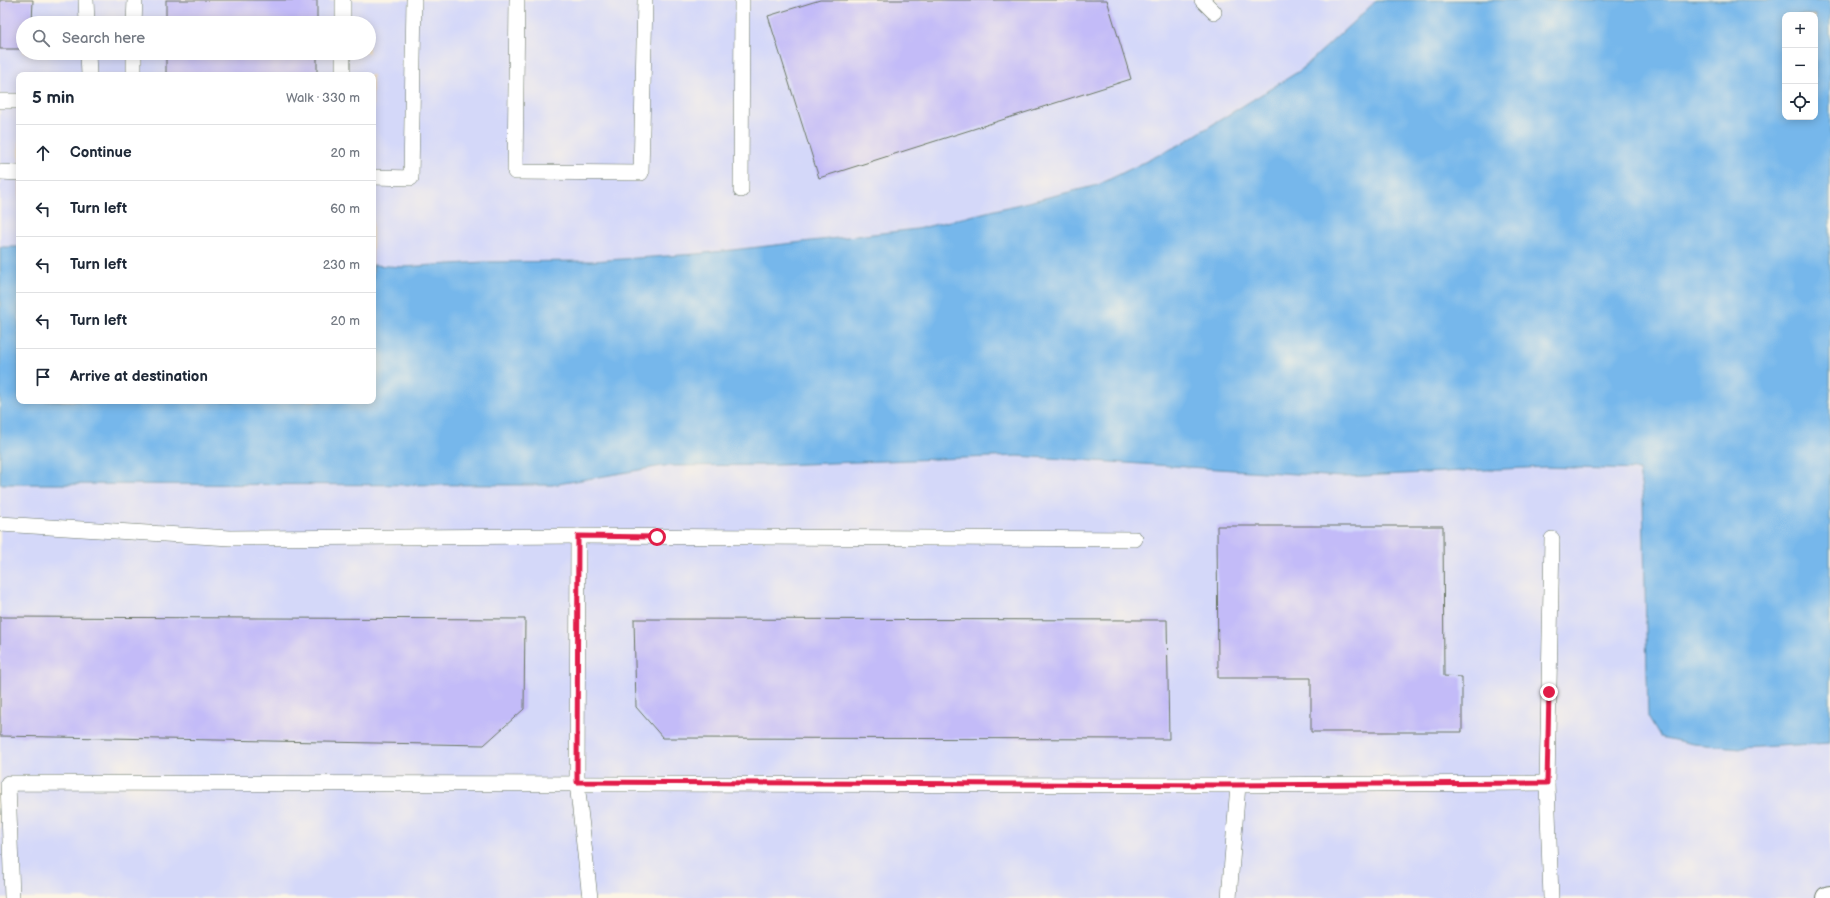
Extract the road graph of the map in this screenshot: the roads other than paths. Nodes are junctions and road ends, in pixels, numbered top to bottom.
1 (86, 0) edge
2 (135, 0) edge
3 (343, 0) edge
4 (414, 0) edge
5 (517, 0) edge
6 (645, 0) edge
7 (742, 0) edge
8 (1202, 0) edge
9 (1214, 12) dead end
10 (87, 16) edge
11 (134, 16) edge
12 (343, 16) edge
13 (88, 60) edge
14 (134, 60) edge
15 (343, 60) edge
16 (89, 72) edge
17 (134, 72) edge
18 (343, 72) edge
19 (0, 101) edge
20 (16, 102) edge
21 (0, 172) edge
22 (16, 173) edge
23 (376, 177) edge
24 (741, 190) dead end
25 (0, 524) edge
26 (578, 536) junction
27 (1135, 539) dead end
28 (1552, 539) dead end
29 (577, 782) junction
30 (1547, 783) junction
31 (1238, 785) junction
32 (1830, 897) edge
33 (12, 898) edge
34 (590, 898) edge
35 (1230, 898) edge
36 (1551, 898) edge
37 (1827, 898) edge

1 - 10 lane
2 - 11 lane
3 - 12 lane
4 - 23 lane
5 - 6 lane
7 - 24 lane
8 - 9 lane
13 - 16 lane
14 - 17 lane
15 - 18 lane
19 - 20 lane
21 - 22 lane
25 - 26 lane
26 - 27 lane
26 - 29 lane
28 - 30 lane
29 - 31 lane
29 - 33 lane
29 - 34 lane
30 - 31 lane
30 - 36 lane
31 - 35 lane
32 - 37 street

